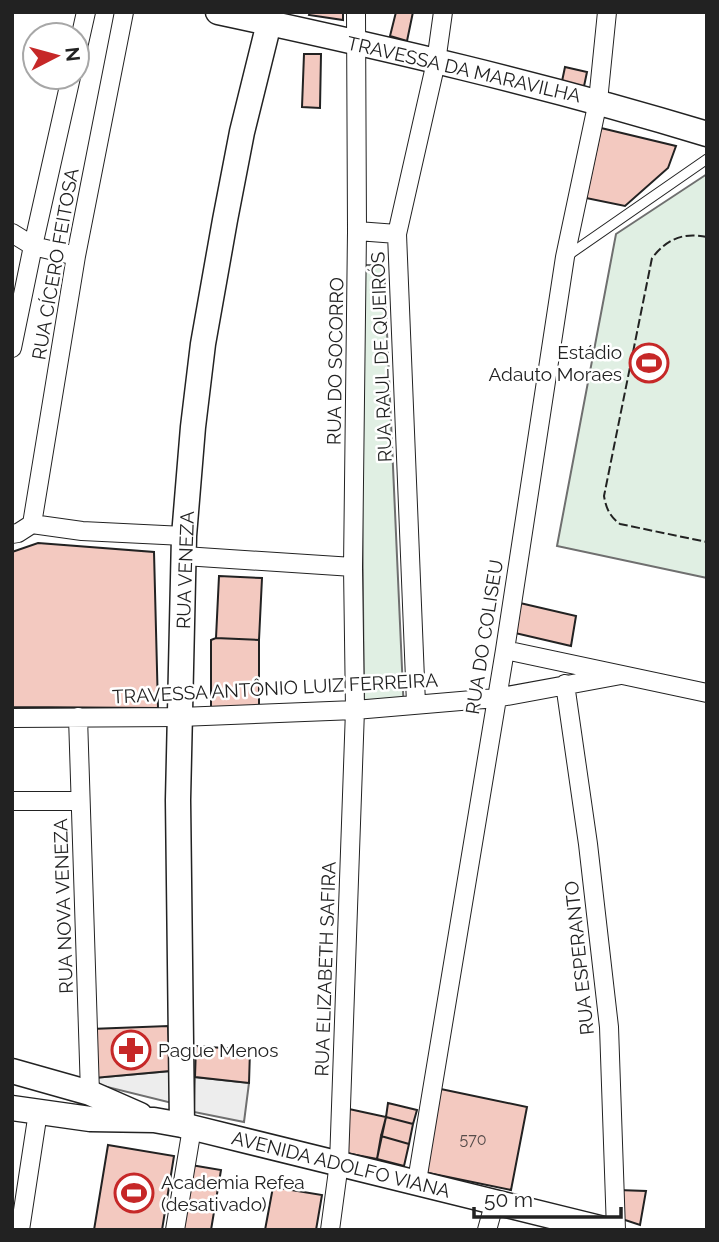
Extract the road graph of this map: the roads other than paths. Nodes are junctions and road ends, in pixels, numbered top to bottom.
1 (124, 12) edge
2 (218, 12) edge
3 (356, 12) edge
4 (443, 12) edge
5 (607, 12) edge
6 (270, 18) edge
7 (355, 42) junction
8 (436, 62) junction
9 (68, 91) edge
10 (598, 101) junction
11 (707, 134) edge
12 (707, 159) edge
13 (358, 231) junction
14 (12, 233) edge
15 (397, 234) junction
16 (33, 246) junction
17 (76, 256) junction
18 (565, 257) junction
19 (12, 348) edge
20 (32, 524) junction
21 (12, 534) edge
22 (184, 546) junction
23 (353, 567) junction
24 (505, 650) junction
25 (621, 675) junction
26 (565, 684) junction
27 (707, 693) edge
28 (496, 698) junction
29 (416, 704) junction
30 (355, 710) junction
31 (78, 716) junction
32 (180, 717) junction
33 (12, 718) edge
34 (12, 801) edge
35 (80, 801) junction
36 (12, 1071) edge
37 (90, 1093) junction
38 (12, 1108) edge
39 (38, 1112) junction
40 (154, 1121) junction
41 (187, 1127) junction
42 (339, 1163) junction
43 (417, 1181) junction
44 (495, 1201) junction
45 (20, 1230) edge
46 (175, 1230) edge
47 (330, 1230) edge
48 (487, 1230) edge
49 (608, 1230) edge
50 (616, 1230) edge

1 - 17 street, RUA CÍCERO FEITOSA
2 - 6 main road, TRAVESSA DA MARAVILHA
3 - 7 street, RUA DO SOCORRO
4 - 8 street, RUA RAUL DE QUEIRÓS
5 - 10 street, RUA DO COLISEU
6 - 7 main road, TRAVESSA DA MARAVILHA
6 - 22 main road, RUA VENEZA
7 - 8 main road, TRAVESSA DA MARAVILHA
7 - 13 street, RUA DO SOCORRO
8 - 10 main road, TRAVESSA DA MARAVILHA
8 - 15 street, RUA RAUL DE QUEIRÓS
9 - 16 street, RUA CÍCERO FEITOSA
10 - 11 main road, TRAVESSA DA MARAVILHA
10 - 18 street, RUA DO COLISEU
12 - 18 lane
13 - 15 street
13 - 23 street, RUA DO SOCORRO
14 - 16 street
15 - 29 street, RUA RAUL DE QUEIRÓS
16 - 17 street
16 - 19 street, RUA CÍCERO FEITOSA
17 - 20 street, RUA CÍCERO FEITOSA
18 - 24 street, RUA DO COLISEU
20 - 21 street
20 - 22 street
22 - 23 street
22 - 32 main road, RUA VENEZA
23 - 30 street, RUA DO SOCORRO
24 - 25 street, TRAVESSA ANTÔNIO LUIZ FERREIRA
24 - 28 street, RUA DO COLISEU
25 - 26 street, TRAVESSA ANTÔNIO LUIZ FERREIRA
25 - 27 street, TRAVESSA ANTÔNIO LUIZ FERREIRA
26 - 28 street, TRAVESSA ANTÔNIO LUIZ FERREIRA
26 - 50 street, RUA ESPERANTO
28 - 29 street, TRAVESSA ANTÔNIO LUIZ FERREIRA
28 - 43 street, RUA DO COLISEU
29 - 30 street, TRAVESSA ANTÔNIO LUIZ FERREIRA
30 - 32 street, TRAVESSA ANTÔNIO LUIZ FERREIRA
30 - 42 street, RUA ELIZABETH SAFIRA
31 - 32 street, TRAVESSA ANTÔNIO LUIZ FERREIRA
31 - 33 street, TRAVESSA ANTÔNIO LUIZ FERREIRA
31 - 35 street, RUA NOVA VENEZA
32 - 41 main road, RUA VENEZA
34 - 35 street
35 - 37 street, RUA NOVA VENEZA
36 - 37 main road, AVENIDA ADOLFO VIANA
37 - 40 main road, AVENIDA ADOLFO VIANA
38 - 39 main road, AVENIDA ADOLFO VIANA
39 - 40 main road, AVENIDA ADOLFO VIANA
39 - 45 street
40 - 41 main road, AVENIDA ADOLFO VIANA
41 - 42 main road, AVENIDA ADOLFO VIANA
41 - 46 street
42 - 43 main road, AVENIDA ADOLFO VIANA
42 - 47 street, RUA ELIZABETH SAFIRA
43 - 44 main road, AVENIDA ADOLFO VIANA
44 - 48 street
44 - 49 main road, AVENIDA ADOLFO VIANA

